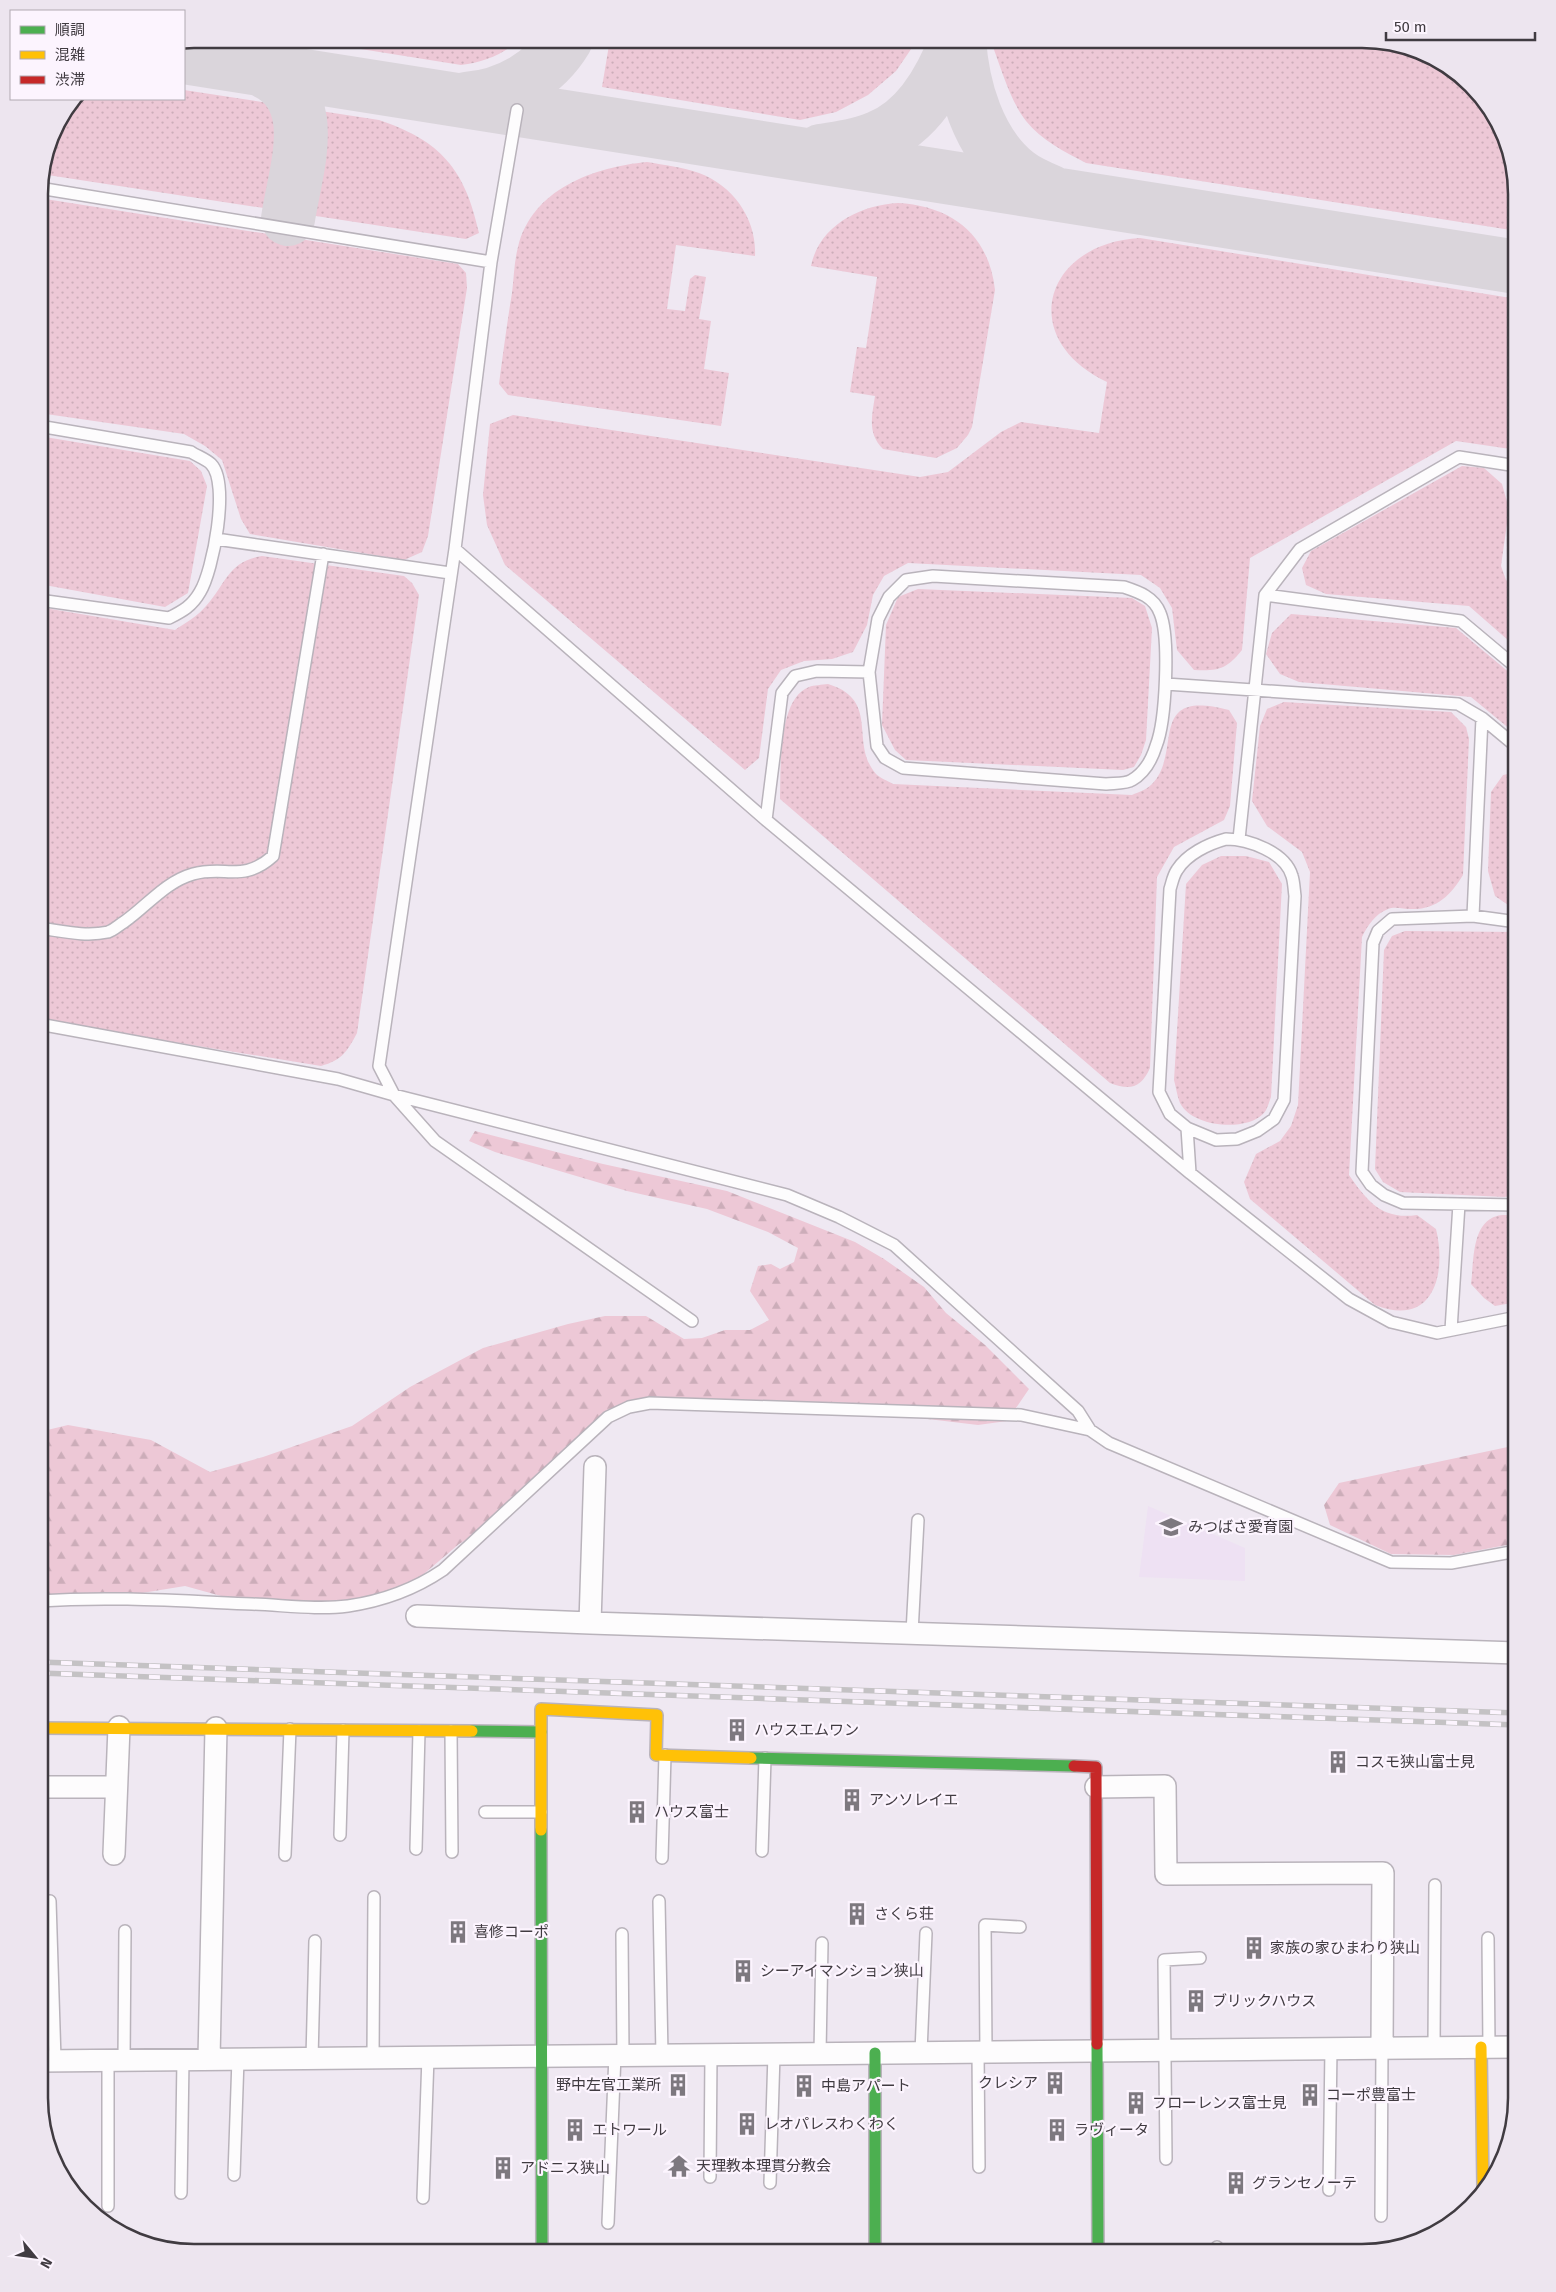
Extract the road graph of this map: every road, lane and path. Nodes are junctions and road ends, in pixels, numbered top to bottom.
1 (518, 110) dead end
2 (48, 189) edge
3 (491, 262) junction
4 (48, 426) edge
5 (1508, 465) edge
6 (216, 539) junction
7 (454, 549) junction
8 (323, 554) junction
9 (450, 573) junction
10 (1265, 595) junction
11 (48, 601) edge
12 (1508, 660) edge
13 (869, 672) junction
14 (1166, 684) junction
15 (1254, 690) junction
16 (1482, 718) junction
17 (1508, 740) edge
18 (766, 820) junction
19 (1238, 839) junction
20 (1473, 916) junction
21 (1508, 921) edge
22 (48, 929) edge
23 (48, 1026) edge
24 (394, 1095) junction
25 (1187, 1128) junction
26 (1190, 1173) junction
27 (1459, 1204) junction
28 (1508, 1205) edge
29 (1508, 1319) edge
30 (692, 1321) dead end
31 (1452, 1330) junction
32 (1090, 1430) junction
33 (595, 1466) dead end
34 (918, 1520) dead end
35 (1508, 1553) edge
36 (48, 1600) edge
37 (418, 1616) dead end
38 (590, 1623) junction
39 (912, 1633) junction
40 (1508, 1653) edge
41 (119, 1727) junction
42 (48, 1728) edge
43 (216, 1728) junction
44 (290, 1729) junction
45 (343, 1730) junction
46 (419, 1731) junction
47 (452, 1731) junction
48 (541, 1732) junction
49 (665, 1755) junction
50 (765, 1758) junction
51 (48, 1787) edge
52 (116, 1787) junction
53 (1096, 1787) junction
54 (485, 1812) dead end
55 (541, 1812) junction
56 (340, 1834) dead end
57 (416, 1849) dead end
58 (762, 1850) dead end
59 (452, 1852) dead end
60 (114, 1854) dead end
61 (285, 1855) dead end
62 (662, 1858) dead end
63 (1435, 1885) dead end
64 (374, 1897) dead end
65 (50, 1901) dead end
66 (659, 1901) dead end
67 (1020, 1927) dead end
68 (125, 1931) dead end
69 (622, 1934) dead end
70 (926, 1934) dead end
71 (1488, 1938) dead end
72 (315, 1941) dead end
73 (822, 1943) dead end
74 (1200, 1958) dead end
75 (48, 2008) edge
76 (1434, 2047) junction
77 (1485, 2047) junction
78 (1508, 2047) edge
79 (1331, 2048) junction
80 (1382, 2048) junction
81 (1164, 2050) junction
82 (1097, 2051) junction
83 (921, 2052) junction
84 (982, 2052) junction
85 (820, 2053) junction
86 (875, 2053) junction
87 (711, 2054) junction
88 (774, 2054) junction
89 (619, 2055) junction
90 (662, 2055) junction
91 (542, 2056) junction
92 (428, 2057) junction
93 (312, 2058) junction
94 (374, 2058) junction
95 (183, 2059) junction
96 (209, 2059) junction
97 (238, 2059) junction
98 (116, 2060) junction
99 (48, 2061) edge
100 (1166, 2159) dead end
101 (979, 2167) dead end
102 (234, 2175) dead end
103 (710, 2177) dead end
104 (1483, 2180) edge
105 (770, 2183) dead end
106 (1329, 2190) dead end
107 (182, 2193) dead end
108 (423, 2198) dead end
109 (108, 2206) dead end
110 (1381, 2216) dead end
111 (608, 2223) dead end
112 (542, 2244) edge
113 (874, 2244) edge
114 (1098, 2244) edge

1 - 3 lane
2 - 3 lane
3 - 7 lane
4 - 6 lane
5 - 10 lane
6 - 8 lane
6 - 11 lane
7 - 9 lane
7 - 18 lane
8 - 9 lane
8 - 22 lane
9 - 24 lane
10 - 12 lane
10 - 15 lane
13 - 14 lane
13 - 14 lane
13 - 18 lane
14 - 15 lane
15 - 16 lane
15 - 19 lane
16 - 17 lane
16 - 20 lane
18 - 26 lane
19 - 25 lane
19 - 25 lane
20 - 21 lane
20 - 27 lane
23 - 24 lane
24 - 30 lane
24 - 32 lane
25 - 26 lane
26 - 31 lane
27 - 28 lane
27 - 31 lane
29 - 31 lane
32 - 35 lane
32 - 36 lane
33 - 38 street
34 - 39 lane
37 - 38 street
38 - 39 street
39 - 40 street
41 - 42 street
41 - 43 street
41 - 52 street
43 - 44 street
43 - 96 street
44 - 45 street
44 - 61 lane
45 - 46 street
45 - 56 lane
46 - 47 street
46 - 57 lane
47 - 48 street
47 - 59 lane
48 - 49 street
48 - 55 street
49 - 50 street
49 - 62 lane
50 - 53 street
50 - 58 lane
51 - 52 street
52 - 60 street
53 - 80 street
53 - 82 street
54 - 55 lane
55 - 91 street
63 - 76 lane
64 - 94 lane
65 - 75 lane
66 - 90 lane
67 - 84 lane
68 - 98 lane
69 - 89 lane
70 - 83 lane
71 - 77 lane
72 - 93 lane
73 - 85 lane
74 - 81 lane
76 - 77 street
76 - 80 street
77 - 78 street
77 - 104 street
79 - 80 street
79 - 81 street
79 - 106 lane
80 - 110 lane
81 - 82 street
81 - 100 lane
82 - 84 street
82 - 114 street
83 - 84 street
83 - 86 street
84 - 101 lane
85 - 86 street
85 - 88 street
86 - 113 street
87 - 88 street
87 - 90 street
87 - 103 lane
88 - 105 lane
89 - 90 street
89 - 91 street
89 - 111 lane
91 - 92 street
91 - 112 street
92 - 94 street
92 - 108 lane
93 - 94 street
93 - 97 street
95 - 96 street
95 - 98 street
95 - 107 lane
96 - 97 street
97 - 102 lane
98 - 99 street
98 - 109 lane

